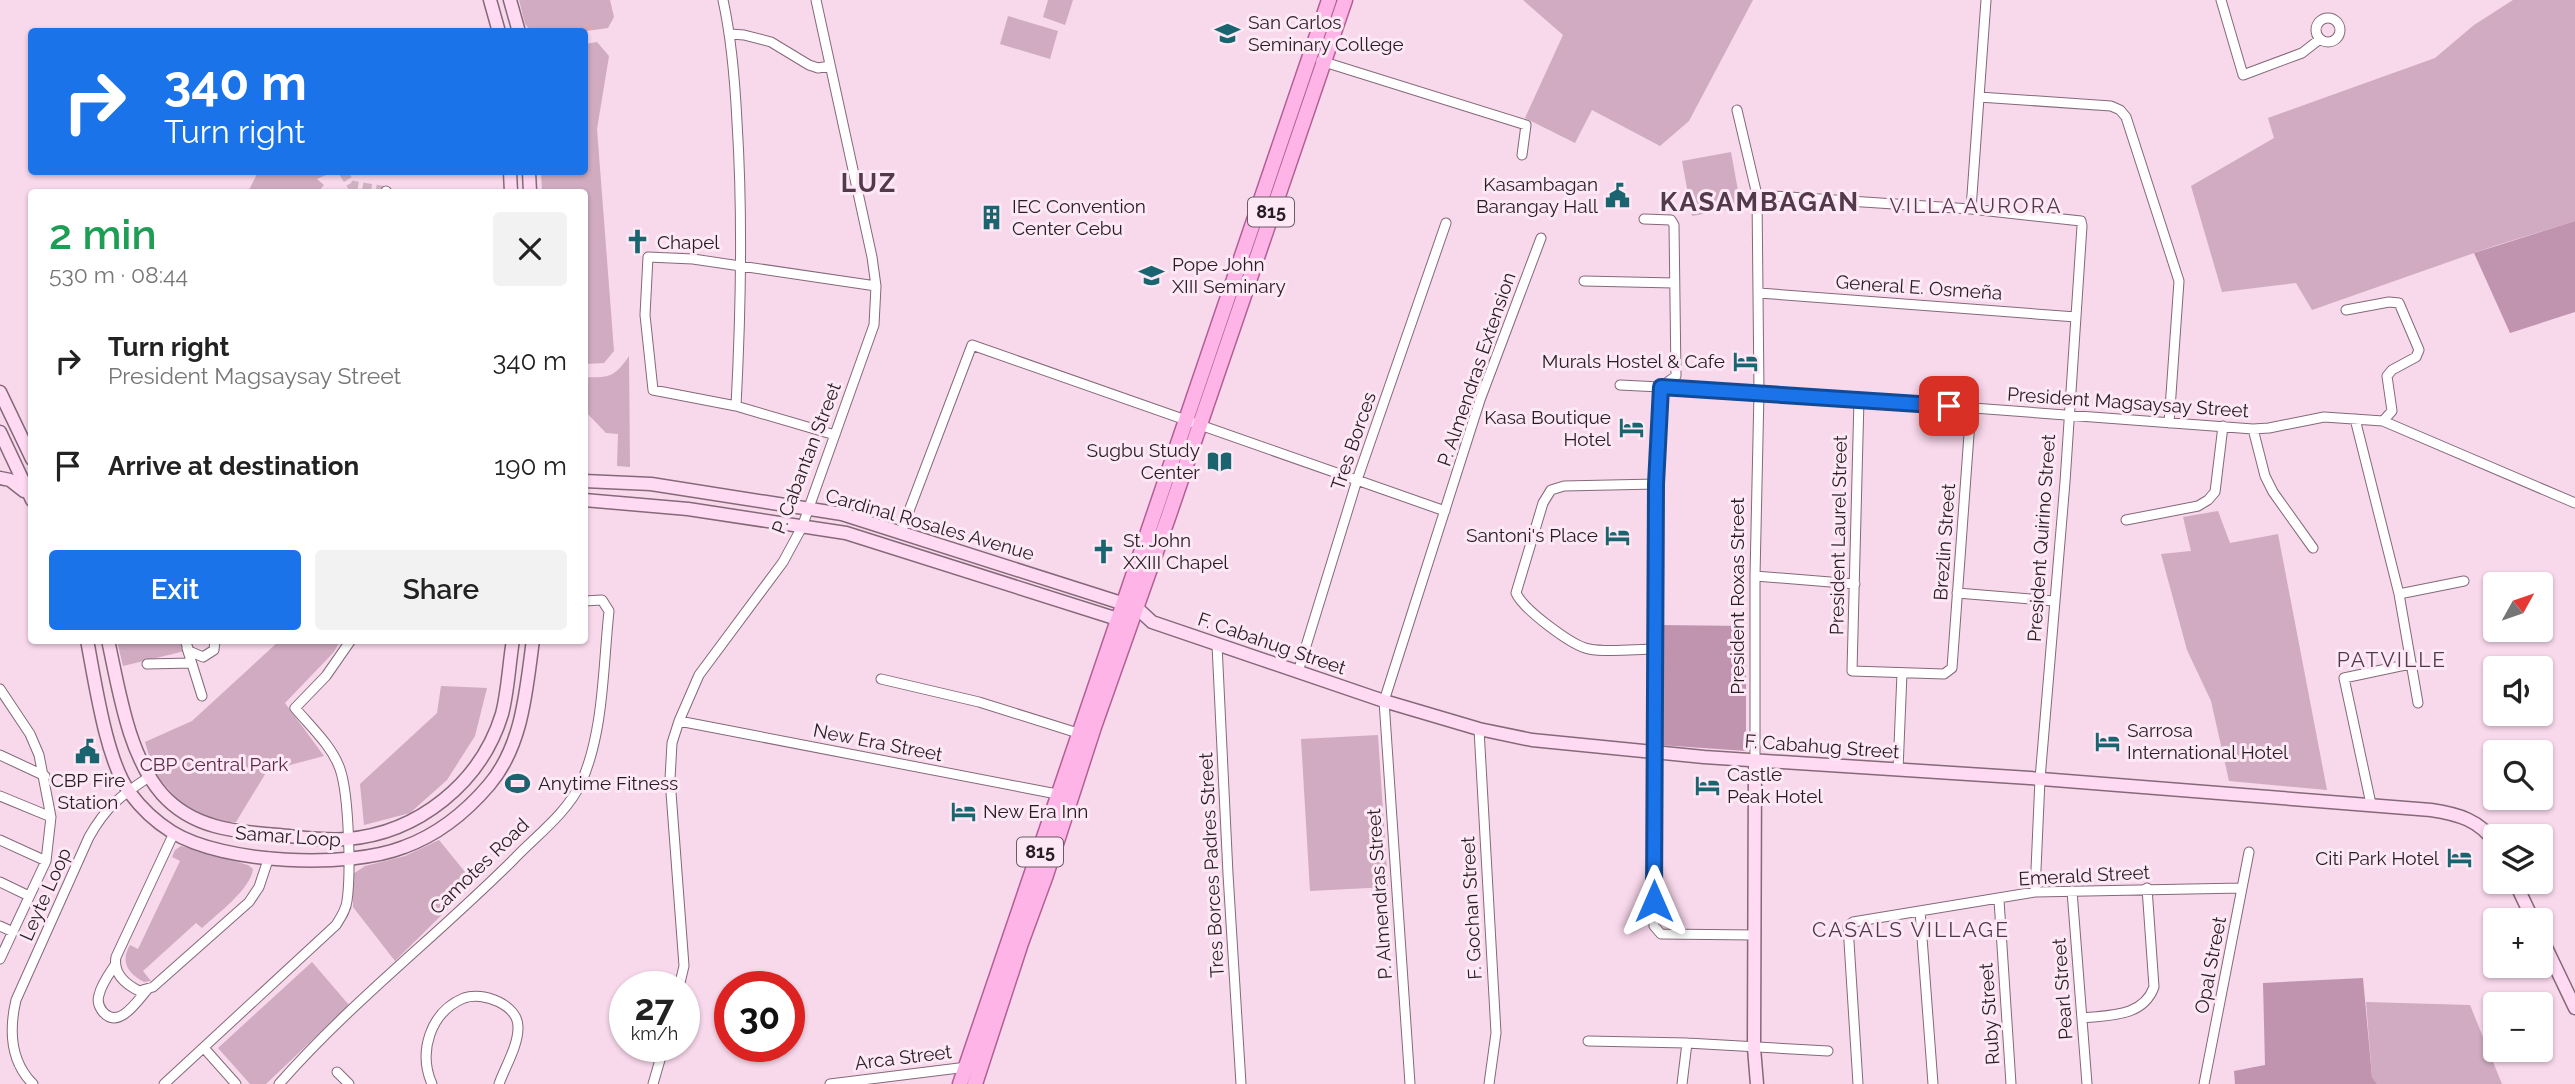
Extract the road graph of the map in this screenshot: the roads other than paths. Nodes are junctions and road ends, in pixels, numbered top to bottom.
1 (491, 0) edge
2 (510, 0) edge
3 (723, 0) edge
4 (816, 0) edge
5 (1329, 0) edge
6 (1345, 0) edge
7 (1986, 0) edge
8 (2221, 0) edge
9 (498, 28) edge
10 (518, 28) edge
11 (731, 34) junction
12 (2320, 39) dead end
13 (1317, 59) junction
14 (830, 66) junction
15 (1979, 97) junction
16 (1737, 110) dead end
17 (1522, 155) dead end
18 (1757, 195) junction
19 (1971, 209) junction
20 (1644, 219) dead end
21 (1446, 223) dead end
22 (1541, 238) dead end
23 (741, 265) junction
24 (1584, 281) dead end
25 (1674, 283) junction
26 (876, 286) junction
27 (1759, 293) junction
28 (2346, 310) dead end
29 (2076, 317) junction
30 (1620, 385) dead end
31 (1661, 387) junction
32 (0, 392) edge
33 (1759, 392) junction
34 (1859, 399) junction
35 (736, 406) junction
36 (7, 407) junction
37 (1971, 407) junction
38 (2068, 415) junction
39 (2355, 419) junction
40 (2384, 421) junction
41 (1193, 423) junction
42 (2169, 423) junction
43 (2222, 426) junction
44 (28, 427) edge
45 (2253, 429) junction
46 (0, 432) edge
47 (835, 435) junction
48 (28, 442) edge
49 (4, 452) edge
50 (28, 462) edge
51 (16, 467) junction
52 (0, 476) edge
53 (1357, 480) junction
54 (588, 481) edge
55 (1656, 484) junction
56 (28, 493) edge
57 (28, 496) edge
58 (588, 500) edge
59 (2575, 503) edge
60 (810, 509) junction
61 (1445, 511) junction
62 (2126, 520) dead end
63 (802, 527) junction
64 (901, 532) junction
65 (2313, 548) dead end
66 (1755, 576) junction
67 (2464, 581) dead end
68 (1855, 584) junction
69 (1957, 593) junction
70 (2399, 594) junction
71 (588, 601) edge
72 (2054, 601) junction
73 (1130, 606) junction
74 (1152, 621) junction
75 (1125, 622) junction
76 (88, 644) edge
77 (109, 644) edge
78 (186, 644) edge
79 (215, 644) edge
80 (348, 644) edge
81 (512, 644) edge
82 (532, 644) edge
83 (1217, 645) junction
84 (1656, 649) junction
85 (191, 663) junction
86 (146, 664) dead end
87 (2410, 664) junction
88 (1298, 673) junction
89 (1902, 673) junction
90 (881, 679) dead end
91 (0, 689) edge
92 (202, 696) dead end
93 (1384, 701) junction
94 (2418, 704) dead end
95 (678, 721) junction
96 (1479, 730) junction
97 (1085, 736) junction
98 (1655, 753) junction
99 (0, 755) edge
100 (1755, 760) junction
101 (1898, 770) junction
102 (45, 776) junction
103 (149, 777) junction
104 (2040, 779) junction
105 (128, 791) junction
106 (1065, 795) junction
107 (0, 796) edge
108 (2371, 804) junction
109 (51, 817) junction
110 (2483, 829) edge
111 (174, 833) junction
112 (347, 839) junction
113 (0, 840) edge
114 (2249, 852) dead end
115 (269, 857) junction
116 (348, 860) junction
117 (46, 861) junction
118 (0, 882) edge
119 (2147, 888) junction
120 (2242, 888) junction
121 (2072, 891) junction
122 (2035, 892) junction
123 (29, 896) junction
124 (1999, 900) junction
125 (1920, 911) junction
126 (0, 926) edge
127 (13, 932) junction
128 (1754, 935) junction
129 (0, 959) edge
130 (2553, 962) edge
131 (115, 965) junction
132 (683, 971) edge
133 (147, 990) junction
134 (2575, 1008) edge
135 (2082, 1018) junction
136 (1588, 1041) dead end
137 (1687, 1043) junction
138 (204, 1048) junction
139 (1754, 1048) junction
140 (1828, 1051) dead end
141 (659, 1062) edge
142 (981, 1066) junction
143 (965, 1067) junction
144 (337, 1072) dead end
145 (33, 1084) edge
146 (164, 1084) edge
147 (236, 1084) edge
148 (279, 1084) edge
149 (349, 1084) edge
150 (432, 1084) edge
151 (499, 1084) edge
152 (653, 1084) edge
153 (830, 1084) edge
154 (960, 1084) edge
155 (975, 1084) edge
156 (1241, 1084) edge
157 (1410, 1084) edge
158 (1489, 1084) edge
159 (1682, 1084) edge
160 (1757, 1084) edge
161 (1858, 1084) edge
162 (1933, 1084) edge
163 (2011, 1084) edge
164 (2087, 1084) edge
165 (2204, 1084) edge

1 - 9 main road
2 - 10 main road
3 - 11 street
4 - 14 street, P. Cabantan Street
5 - 13 main road, 815
6 - 13 main road, 815
7 - 15 street
8 - 12 street
11 - 14 street
11 - 23 street
13 - 17 street
13 - 41 main road, 815
14 - 26 street, P. Cabantan Street
15 - 19 street
15 - 42 street
16 - 18 street, President Roxas Street
18 - 19 street
18 - 27 street, President Roxas Street
19 - 29 street, President Quirino Street
20 - 25 street
21 - 53 street, Tres Borces
22 - 61 street, P. Almendras Extension
23 - 26 street
23 - 35 street
23 - 35 street
24 - 25 street
25 - 31 street
26 - 47 street, P. Cabantan Street
27 - 29 street, General E. Osmeña
27 - 33 street, President Roxas Street
28 - 40 street
29 - 38 street, President Quirino Street
30 - 31 street, President Magsaysay Street
31 - 33 street, President Magsaysay Street
31 - 55 street
32 - 36 main road
33 - 34 street, President Magsaysay Street
33 - 66 street, President Roxas Street
34 - 37 street, President Magsaysay Street
34 - 68 street, President Laurel Street
35 - 47 street
36 - 44 main road
36 - 48 main road
37 - 38 street, President Magsaysay Street
37 - 69 street, Brezlin Street
38 - 42 street, President Magsaysay Street
38 - 72 street, President Quirino Street
39 - 40 street, President Magsaysay Street
39 - 45 street, President Magsaysay Street
39 - 70 street
40 - 59 street, President Magsaysay Street
41 - 53 street
41 - 64 street
41 - 73 main road, 815
42 - 43 street, President Magsaysay Street
43 - 45 street, President Magsaysay Street
43 - 62 street
45 - 65 street
46 - 49 main road
47 - 60 street, P. Cabantan Street
48 - 49 main road
49 - 51 main road
50 - 51 main road
51 - 52 main road
51 - 56 main road
52 - 57 main road
53 - 61 street
53 - 88 street, Tres Borces
54 - 60 main road, Cardinal Rosales Avenue
55 - 84 street
55 - 84 street
58 - 63 main road, Cardinal Rosales Avenue
60 - 63 street, P. Cabantan Street
60 - 64 main road, Cardinal Rosales Avenue
61 - 93 street, P. Almendras Extension
63 - 75 main road, Cardinal Rosales Avenue
63 - 95 street, P. Cabantan Street
64 - 73 main road, Cardinal Rosales Avenue
66 - 68 street
66 - 100 street, President Roxas Street
67 - 70 street
68 - 89 street, President Laurel Street
69 - 72 street
69 - 89 street, Brezlin Street
70 - 87 street
71 - 148 street, Camotes Road
72 - 104 street, President Quirino Street
73 - 74 main road, F. Cabahug Street
73 - 75 main road, 815
74 - 75 main road, F. Cabahug Street
74 - 83 main road, F. Cabahug Street
75 - 97 main road, 815
76 - 105 main road, Samar Loop
77 - 103 main road, Samar Loop
78 - 79 street
78 - 85 street
80 - 112 street
81 - 112 main road, Samar Loop
82 - 116 main road, Samar Loop
83 - 88 main road, F. Cabahug Street
83 - 156 street, Tres Borces Padres Street
84 - 98 street
85 - 86 street
85 - 92 street
87 - 94 street
87 - 108 street
88 - 93 main road, F. Cabahug Street
89 - 101 street
90 - 97 street
91 - 102 street
93 - 96 main road, F. Cabahug Street
93 - 157 street, P. Almendras Street
95 - 106 street, New Era Street
95 - 132 street, P. Cabantan Street
96 - 98 main road, F. Cabahug Street
96 - 158 street, F. Gochan Street
97 - 106 main road, 815
98 - 100 main road, F. Cabahug Street
98 - 128 street
99 - 102 street
100 - 101 main road, F. Cabahug Street
100 - 128 main road, President Roxas Street
101 - 104 main road, F. Cabahug Street
102 - 109 street
103 - 105 street, Leyte Loop
103 - 112 main road, Samar Loop
104 - 108 main road, F. Cabahug Street
104 - 122 street, President Quirino Street
105 - 111 main road, Samar Loop
105 - 145 street, Leyte Loop
106 - 142 main road, 815
106 - 143 main road, 815
107 - 109 street
108 - 110 main road, F. Cabahug Street
109 - 117 street
111 - 115 main road, Samar Loop
111 - 131 street
112 - 116 street
113 - 117 street
114 - 120 street, Opal Street
115 - 116 main road, Samar Loop
115 - 133 street
116 - 138 street
117 - 123 street
118 - 123 street
119 - 120 street, Emerald Street
119 - 121 street, Emerald Street
119 - 135 street
120 - 165 street, Opal Street
121 - 122 street, Emerald Street
121 - 135 street, Pearl Street
122 - 124 street, Emerald Street
123 - 127 street
124 - 125 street, Emerald Street
124 - 163 street, Ruby Street
125 - 161 street, Emerald Street
125 - 162 street
126 - 127 street
127 - 129 street
128 - 139 main road, President Roxas Street
130 - 134 main road
131 - 133 street
131 - 133 street
135 - 164 street, Pearl Street
136 - 137 street
137 - 139 street
137 - 159 street
138 - 146 street
138 - 147 street
139 - 140 street
139 - 160 main road, President Roxas Street
141 - 152 street
142 - 143 street, Arca Street
142 - 155 main road, 815
143 - 153 street, Arca Street
143 - 154 main road, 815
144 - 149 street
150 - 151 street

